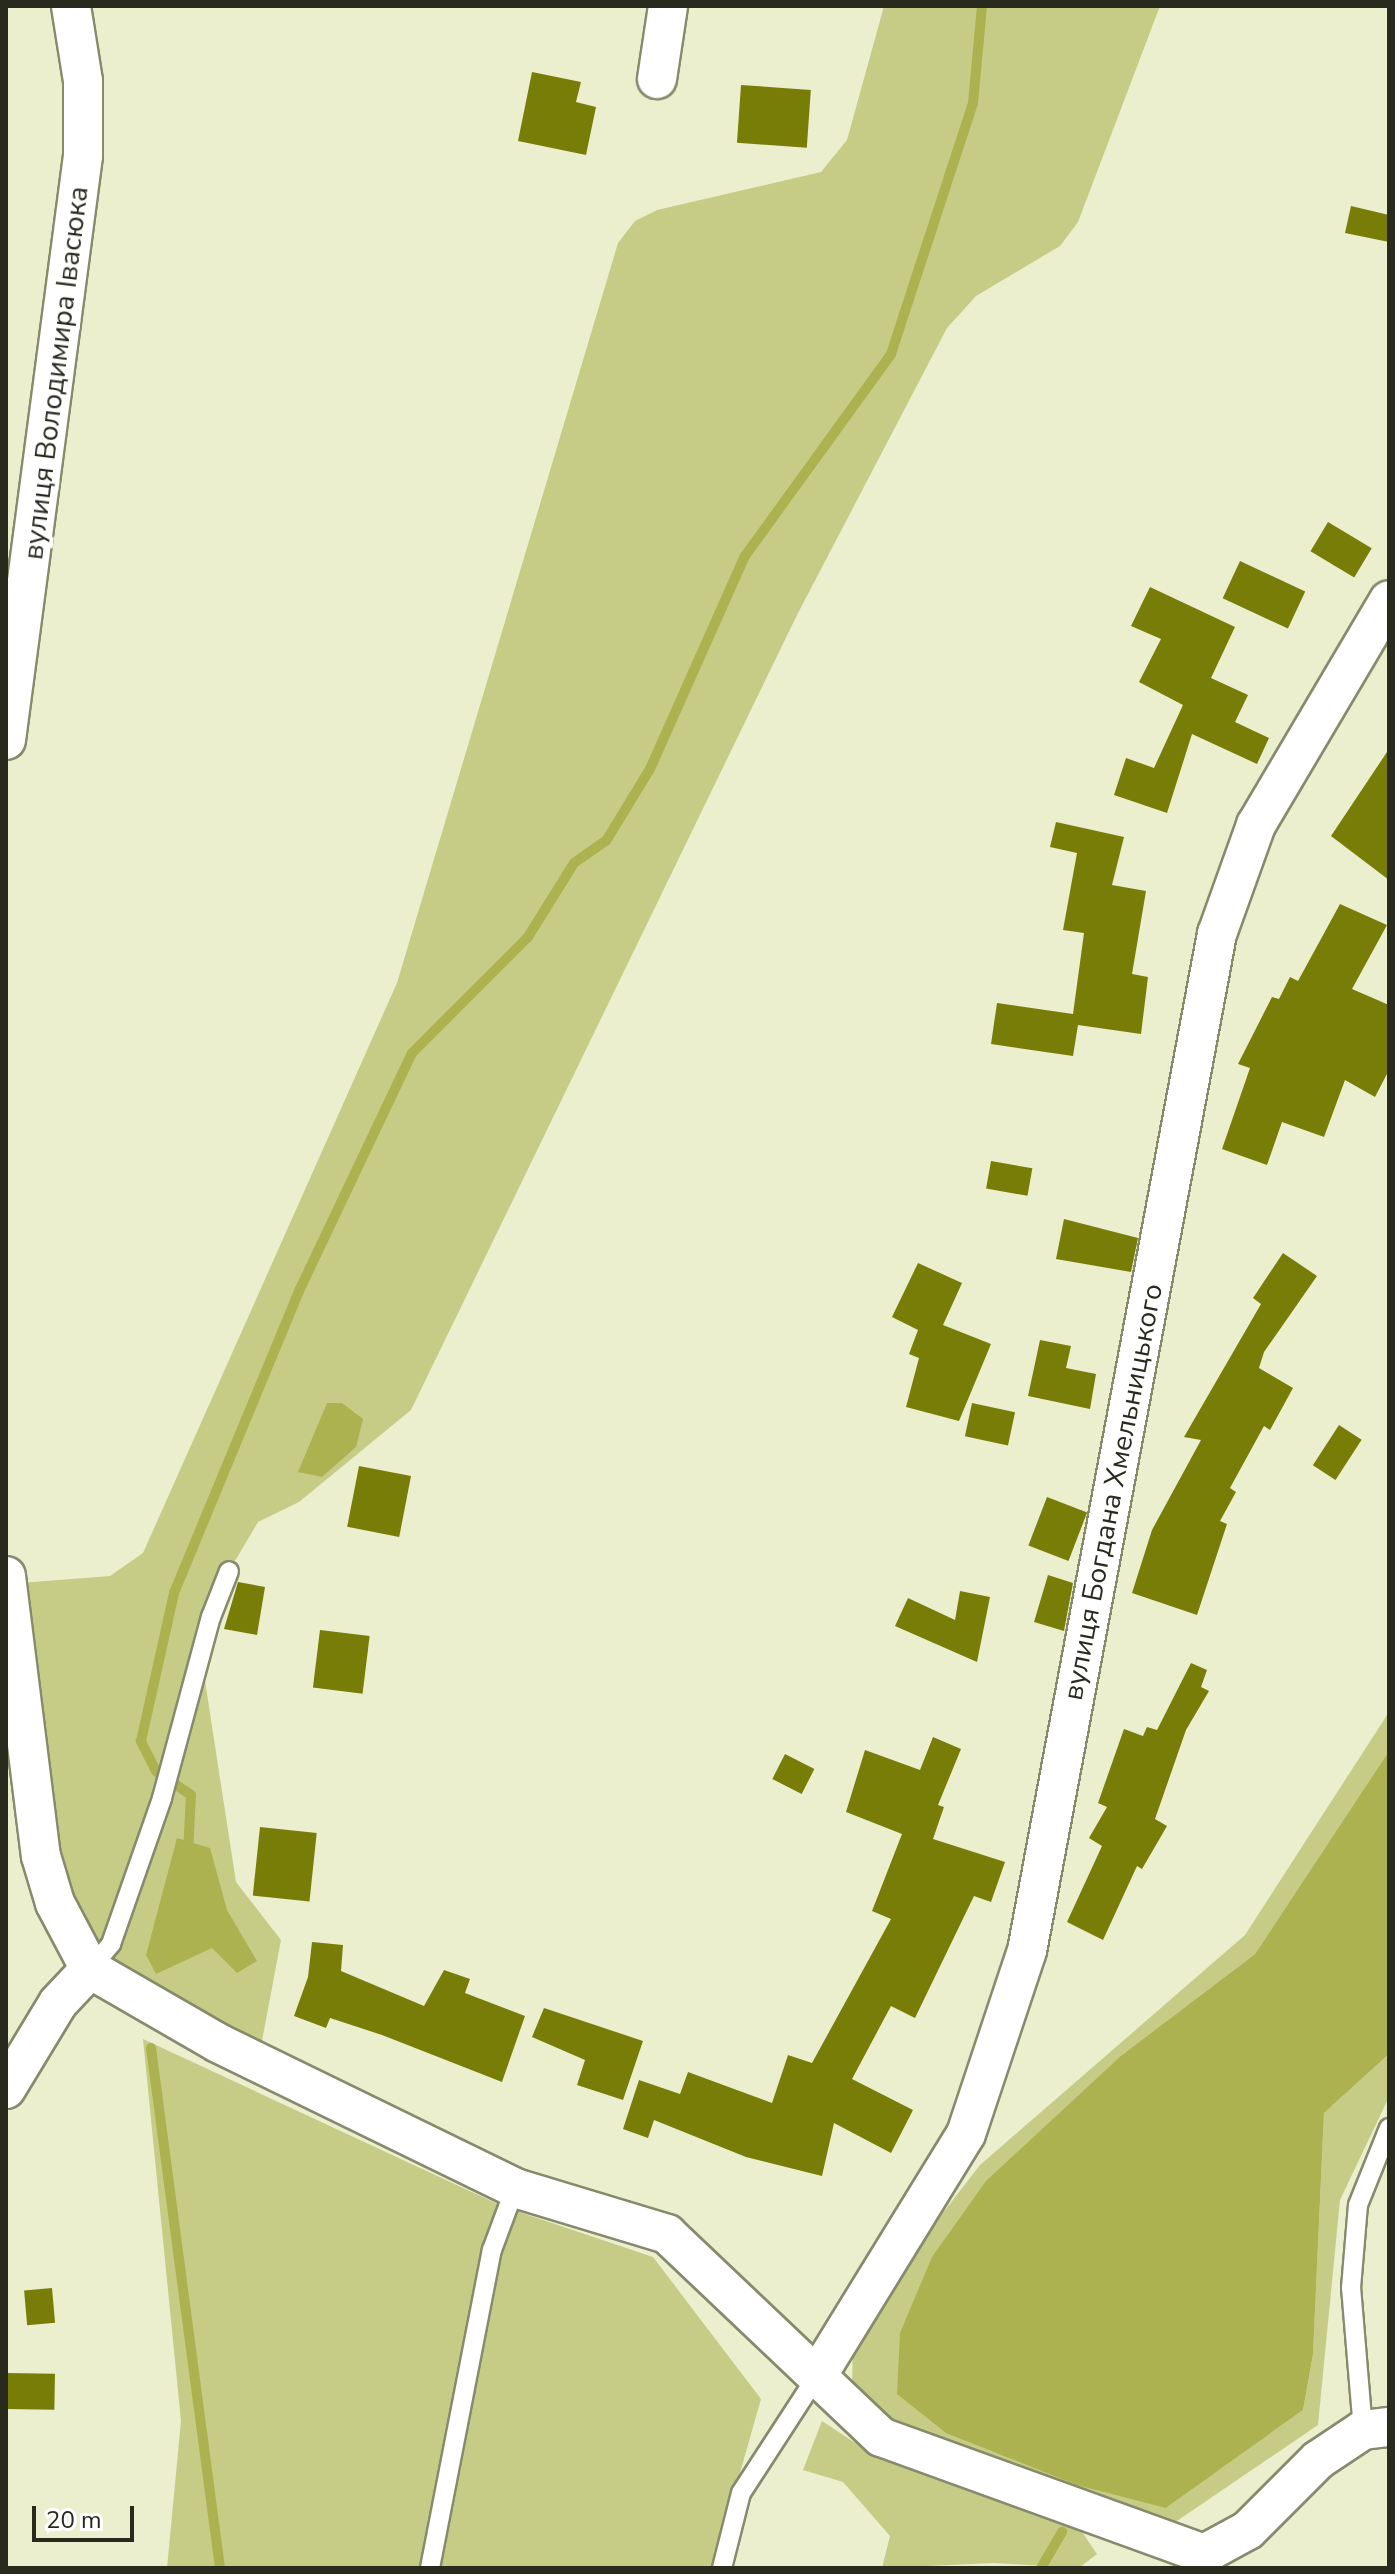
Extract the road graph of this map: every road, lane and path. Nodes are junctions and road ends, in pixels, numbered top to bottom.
1 (71, 6) edge
2 (668, 6) edge
3 (657, 79) dead end
4 (1389, 600) edge
5 (6, 740) edge
6 (229, 1571) dead end
7 (6, 1576) edge
8 (90, 1969) junction
9 (6, 2089) edge
10 (1389, 2128) edge
11 (515, 2188) junction
12 (817, 2376) junction
13 (1376, 2429) edge
14 (1214, 2561) edge
15 (430, 2568) edge
16 (722, 2568) edge

1 - 5 street, вулиця Володимира Івасюка
2 - 3 street
4 - 12 street, вулиця Богдана Хмельницького
6 - 8 lane
7 - 8 street
8 - 9 street
8 - 11 street
10 - 13 lane
11 - 12 street
11 - 15 lane
12 - 14 street
12 - 16 lane
13 - 14 street

